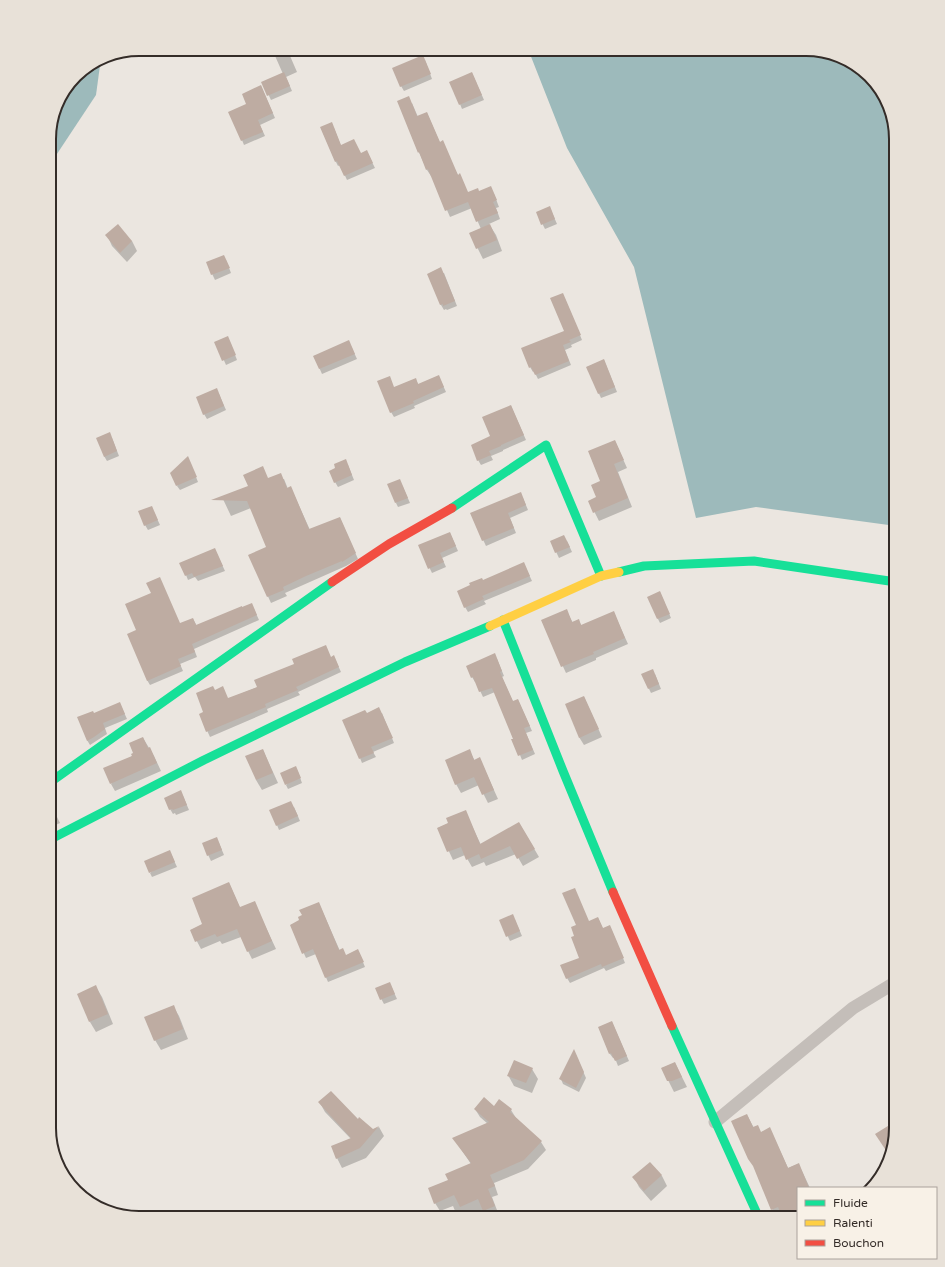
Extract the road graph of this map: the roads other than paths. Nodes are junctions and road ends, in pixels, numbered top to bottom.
1 (601, 576) junction
2 (889, 581) edge
3 (503, 620) junction
4 (56, 778) edge
5 (56, 836) edge
6 (889, 986) edge
7 (715, 1122) junction
8 (756, 1211) edge

1 - 2 street
1 - 3 street
1 - 4 street
3 - 5 street
3 - 7 street
6 - 7 street
7 - 8 street

